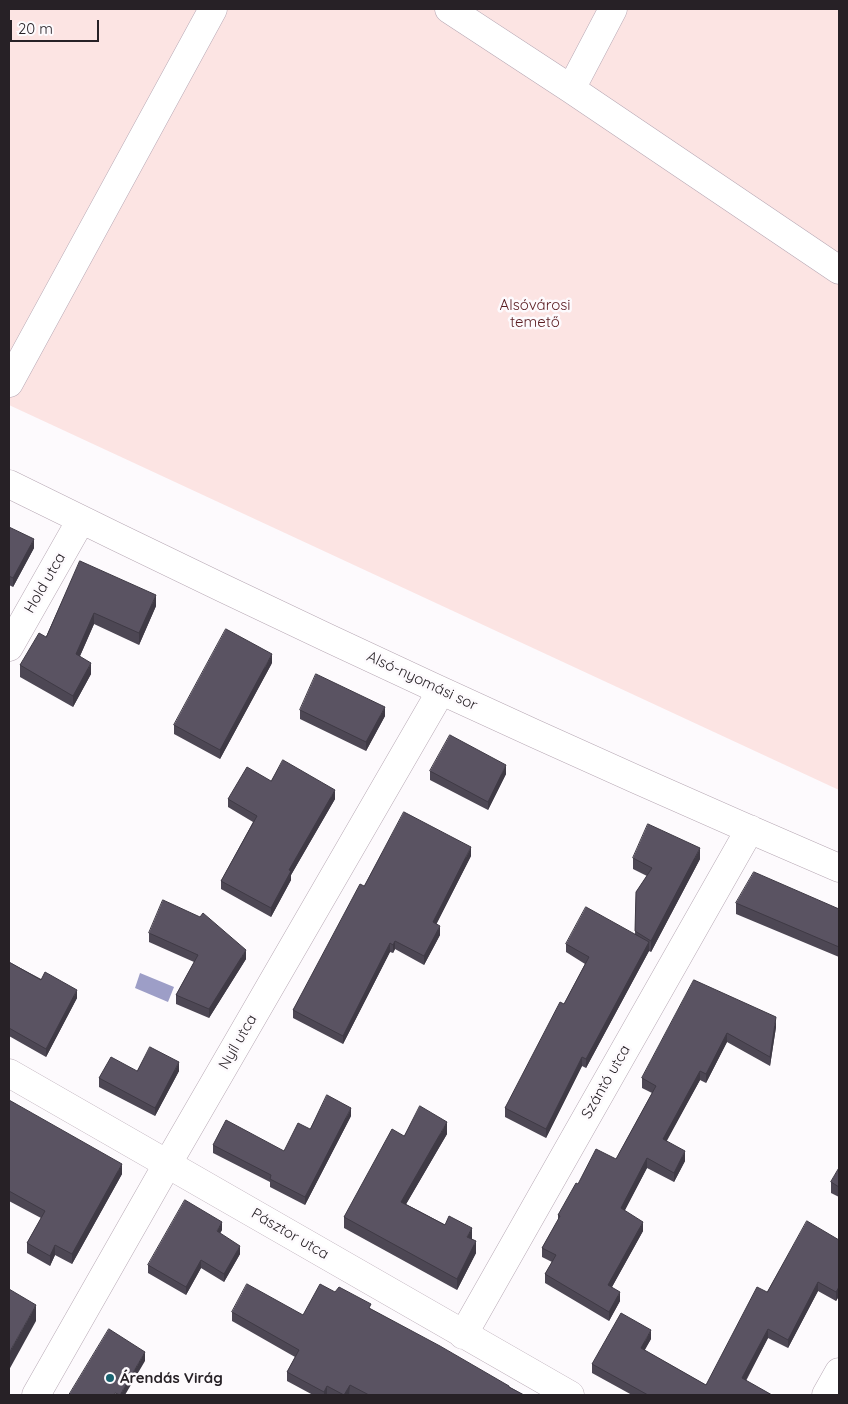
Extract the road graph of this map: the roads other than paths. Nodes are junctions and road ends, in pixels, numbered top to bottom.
1 (214, 9) edge
2 (449, 9) edge
3 (613, 9) edge
4 (571, 88) junction
5 (839, 270) edge
6 (9, 383) edge
7 (9, 484) edge
8 (81, 520) junction
9 (9, 647) edge
10 (441, 691) junction
11 (750, 829) junction
12 (839, 868) edge
13 (9, 1073) edge
14 (168, 1163) junction
15 (463, 1335) junction
16 (839, 1372) edge
17 (36, 1395) edge
18 (570, 1395) edge
19 (826, 1395) edge

1 - 6 street
2 - 4 street
3 - 4 street
4 - 5 street
7 - 8 street, Alsó-nyomási sor
8 - 9 street, Hold utca
8 - 10 street, Alsó-nyomási sor
10 - 11 street, Alsó-nyomási sor
10 - 14 street, Nyíl utca
11 - 12 street, Alsó-nyomási sor
11 - 15 street, Szántó utca
13 - 14 street, Pásztor utca
14 - 15 street, Pásztor utca
14 - 17 street, Nyíl utca
15 - 18 street, Pásztor utca
16 - 19 street

